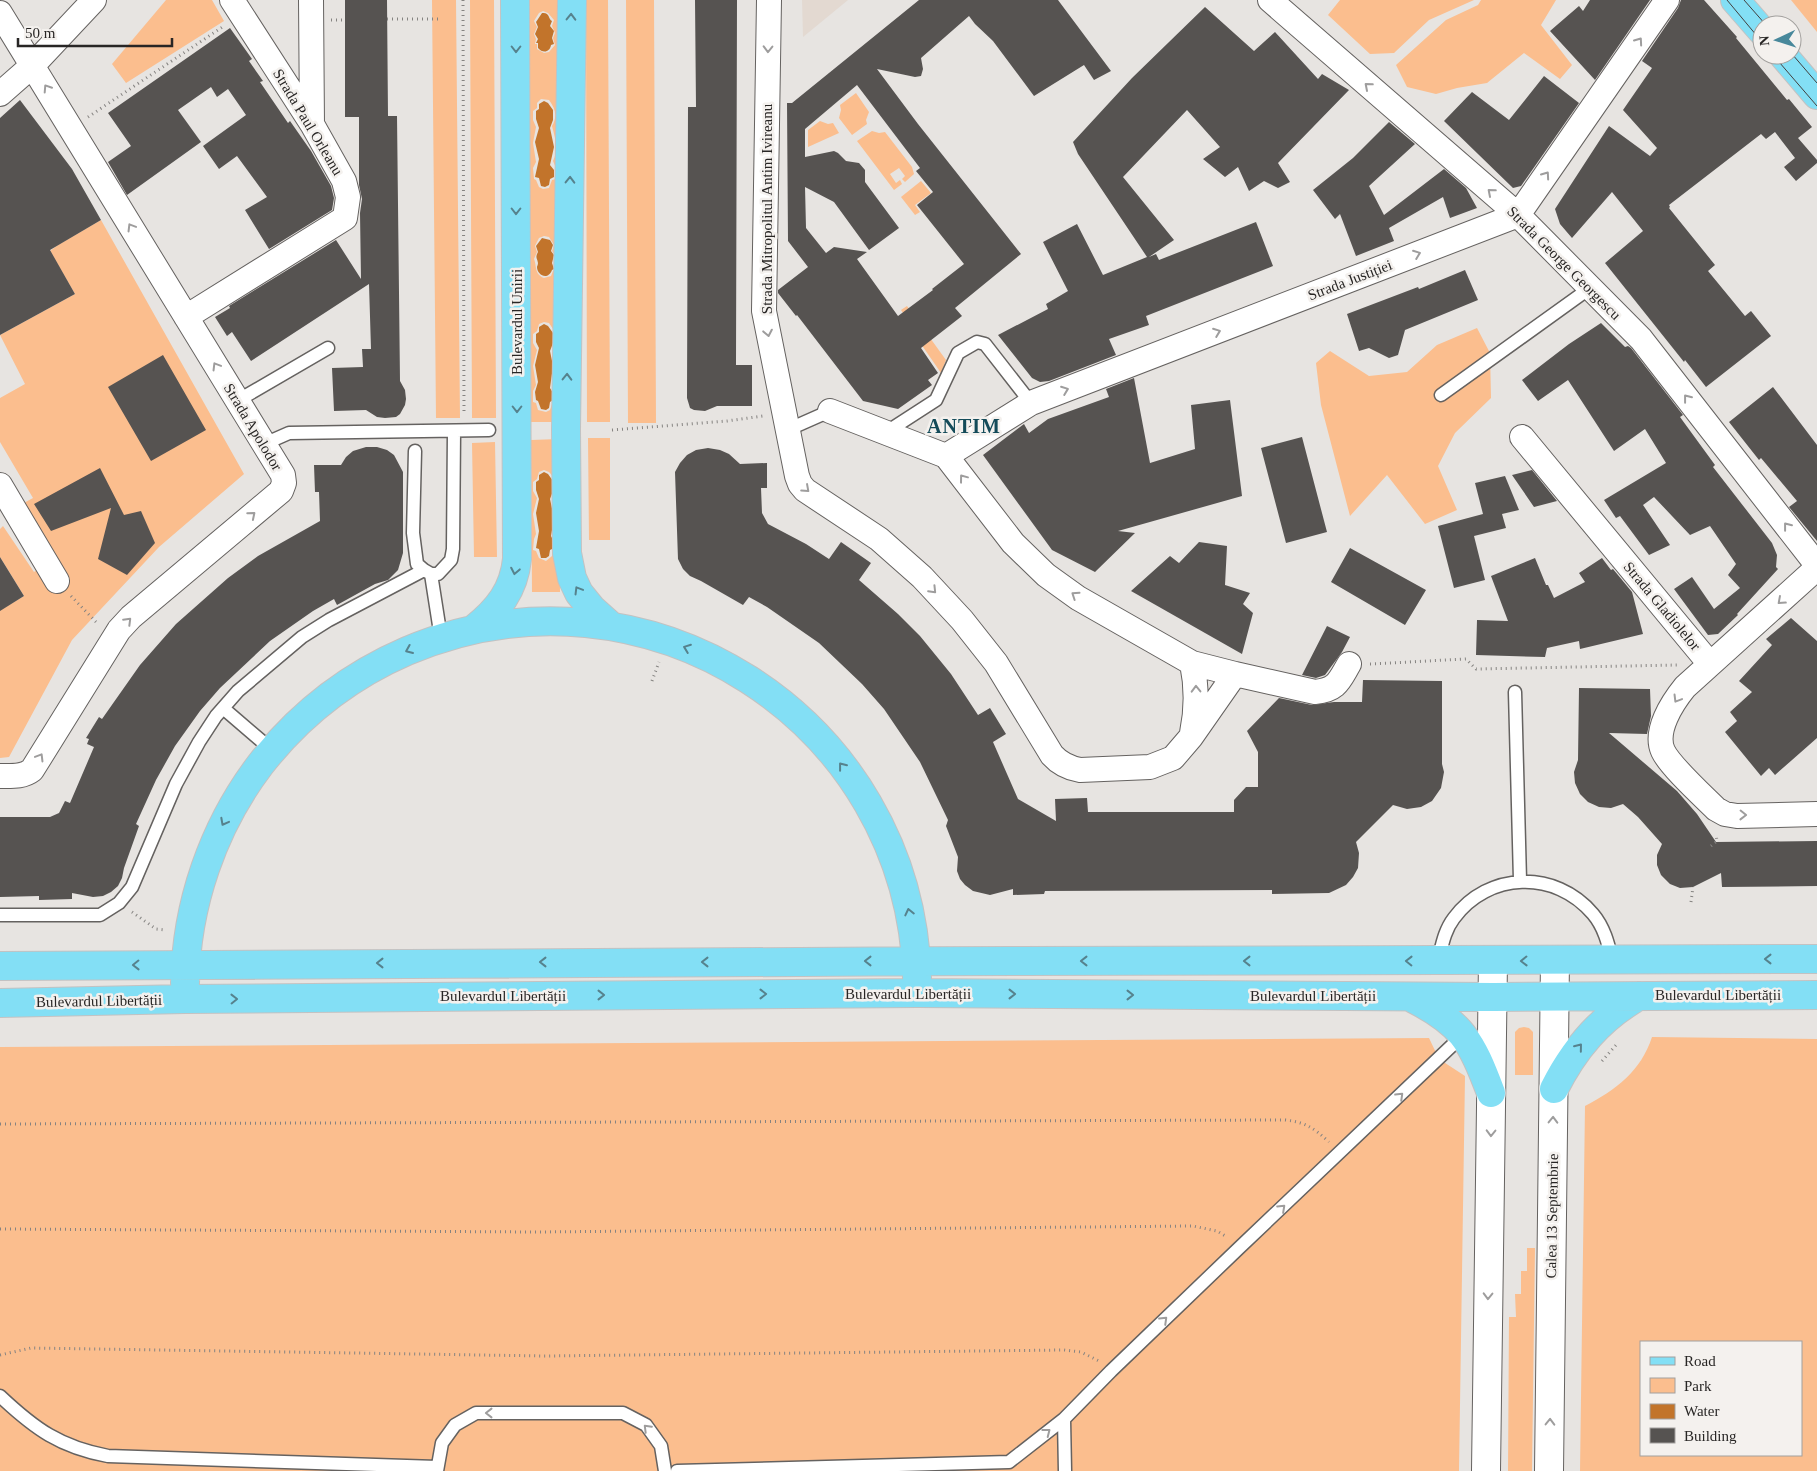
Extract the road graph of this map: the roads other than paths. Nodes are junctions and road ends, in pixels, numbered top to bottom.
1 (94, 0) edge
2 (311, 0) edge
3 (515, 0) edge
4 (572, 0) edge
5 (769, 0) edge
6 (1270, 0) edge
7 (1667, 0) edge
8 (1735, 0) edge
9 (236, 8) edge
10 (0, 13) edge
11 (1752, 20) edge
12 (33, 65) junction
13 (1792, 65) edge
14 (0, 94) edge
15 (1817, 95) edge
16 (312, 124) junction
17 (1518, 215) junction
18 (1590, 288) junction
19 (186, 317) junction
20 (328, 348) dead end
21 (1441, 395) dead end
22 (237, 401) junction
23 (1031, 403) junction
24 (830, 411) joint
25 (785, 421) junction
26 (489, 430) dead end
27 (459, 431) junction
28 (885, 433) junction
29 (1522, 438) dead end
30 (264, 444) junction
31 (416, 451) dead end
32 (946, 456) junction
33 (3, 496) edge
34 (1817, 566) edge
35 (427, 572) junction
36 (57, 581) road end
37 (611, 626) junction
38 (474, 629) junction
39 (441, 638) junction
40 (1192, 663) junction
41 (1349, 664) road end
42 (1710, 664) junction
43 (1235, 674) junction
44 (1515, 692) dead end
45 (223, 708) junction
46 (1192, 737) junction
47 (272, 750) junction
48 (0, 776) edge
49 (1817, 814) edge
50 (1520, 880) junction
51 (0, 916) edge
52 (1612, 959) junction
53 (1817, 959) edge
54 (916, 960) junction
55 (1555, 960) junction
56 (1438, 961) junction
57 (1493, 961) junction
58 (185, 964) junction
59 (0, 966) edge
60 (918, 993) junction
61 (1817, 995) edge
62 (1639, 996) junction
63 (1408, 997) junction
64 (1493, 997) junction
65 (1555, 997) junction
66 (185, 999) junction
67 (0, 1003) edge
68 (1463, 1035) junction
69 (1554, 1089) junction
70 (1492, 1093) junction
71 (0, 1396) edge
72 (1064, 1419) junction
73 (1009, 1467) edge
74 (437, 1469) edge
75 (665, 1471) edge
76 (677, 1471) edge
77 (1065, 1471) edge
78 (1486, 1471) edge
79 (1549, 1471) edge

1 - 12 street
2 - 16 street
3 -> 38 main road, Bulevardul Unirii
37 -> 4 main road
5 -> 25 street, Strada Mitropolitul Antim Ivireanu
17 -> 6 street, Strada George Georgescu
17 -> 7 street
8 - 11 main road
9 - 16 street, Strada Paul Orleanu
10 - 12 street, Strada Apolodor
12 - 14 street
19 -> 12 street, Strada Apolodor
13 - 15 main road
16 - 19 street, Strada Paul Orleanu
17 - 18 street, Strada George Georgescu
23 -> 17 street, Strada Justiției
18 - 21 lane
34 -> 18 street, Strada George Georgescu
22 -> 19 street, Strada Apolodor
20 - 22 lane
22 - 30 street, Strada Apolodor
23 - 28 lane
23 - 32 street, Strada Justiției
24 - 25 lane
24 - 28 street
25 -> 46 street, Strada Mitropolitul Antim Ivireanu
26 - 27 lane
27 - 30 lane
27 - 35 lane
28 - 32 street
29 - 42 street, Strada Gladiolelor
48 -> 30 street, Strada Apolodor
31 - 35 lane
40 -> 32 street
33 - 36 street
34 -> 42 street, Strada Gladiolelor
35 - 39 lane
35 - 45 lane
37 - 38 main road
54 -> 37 main road
38 - 39 main road
39 -> 47 main road
40 - 43 street
46 -> 40 street
41 - 43 street
42 -> 49 street
43 - 46 street, Strada Mitropolitul Antim Ivireanu
44 - 50 lane
45 - 47 lane
45 - 51 lane
47 -> 58 main road
50 - 52 lane
50 - 56 lane
53 -> 52 main road
52 - 55 main road
56 -> 54 main road
54 -> 58 main road
54 - 60 main road
55 -> 57 main road
55 - 65 main road, Calea 13 Septembrie
56 - 57 main road
57 - 64 main road
58 -> 59 main road
58 - 66 main road
60 -> 63 main road, Bulevardul Libertății
66 -> 60 main road, Bulevardul Libertății
61 - 62 main road, Bulevardul Libertății
62 - 65 main road, Bulevardul Libertății
69 -> 62 main road
63 - 64 main road, Bulevardul Libertății
63 - 68 main road
64 - 65 main road, Bulevardul Libertății
64 - 70 main road
65 - 69 main road, Calea 13 Septembrie
66 - 67 main road, Bulevardul Libertății
68 - 70 main road
72 -> 68 lane
79 -> 69 main road, Calea 13 Septembrie
70 -> 78 main road
71 - 74 lane
73 -> 72 lane
72 - 77 lane
73 - 76 lane
75 -> 74 lane

